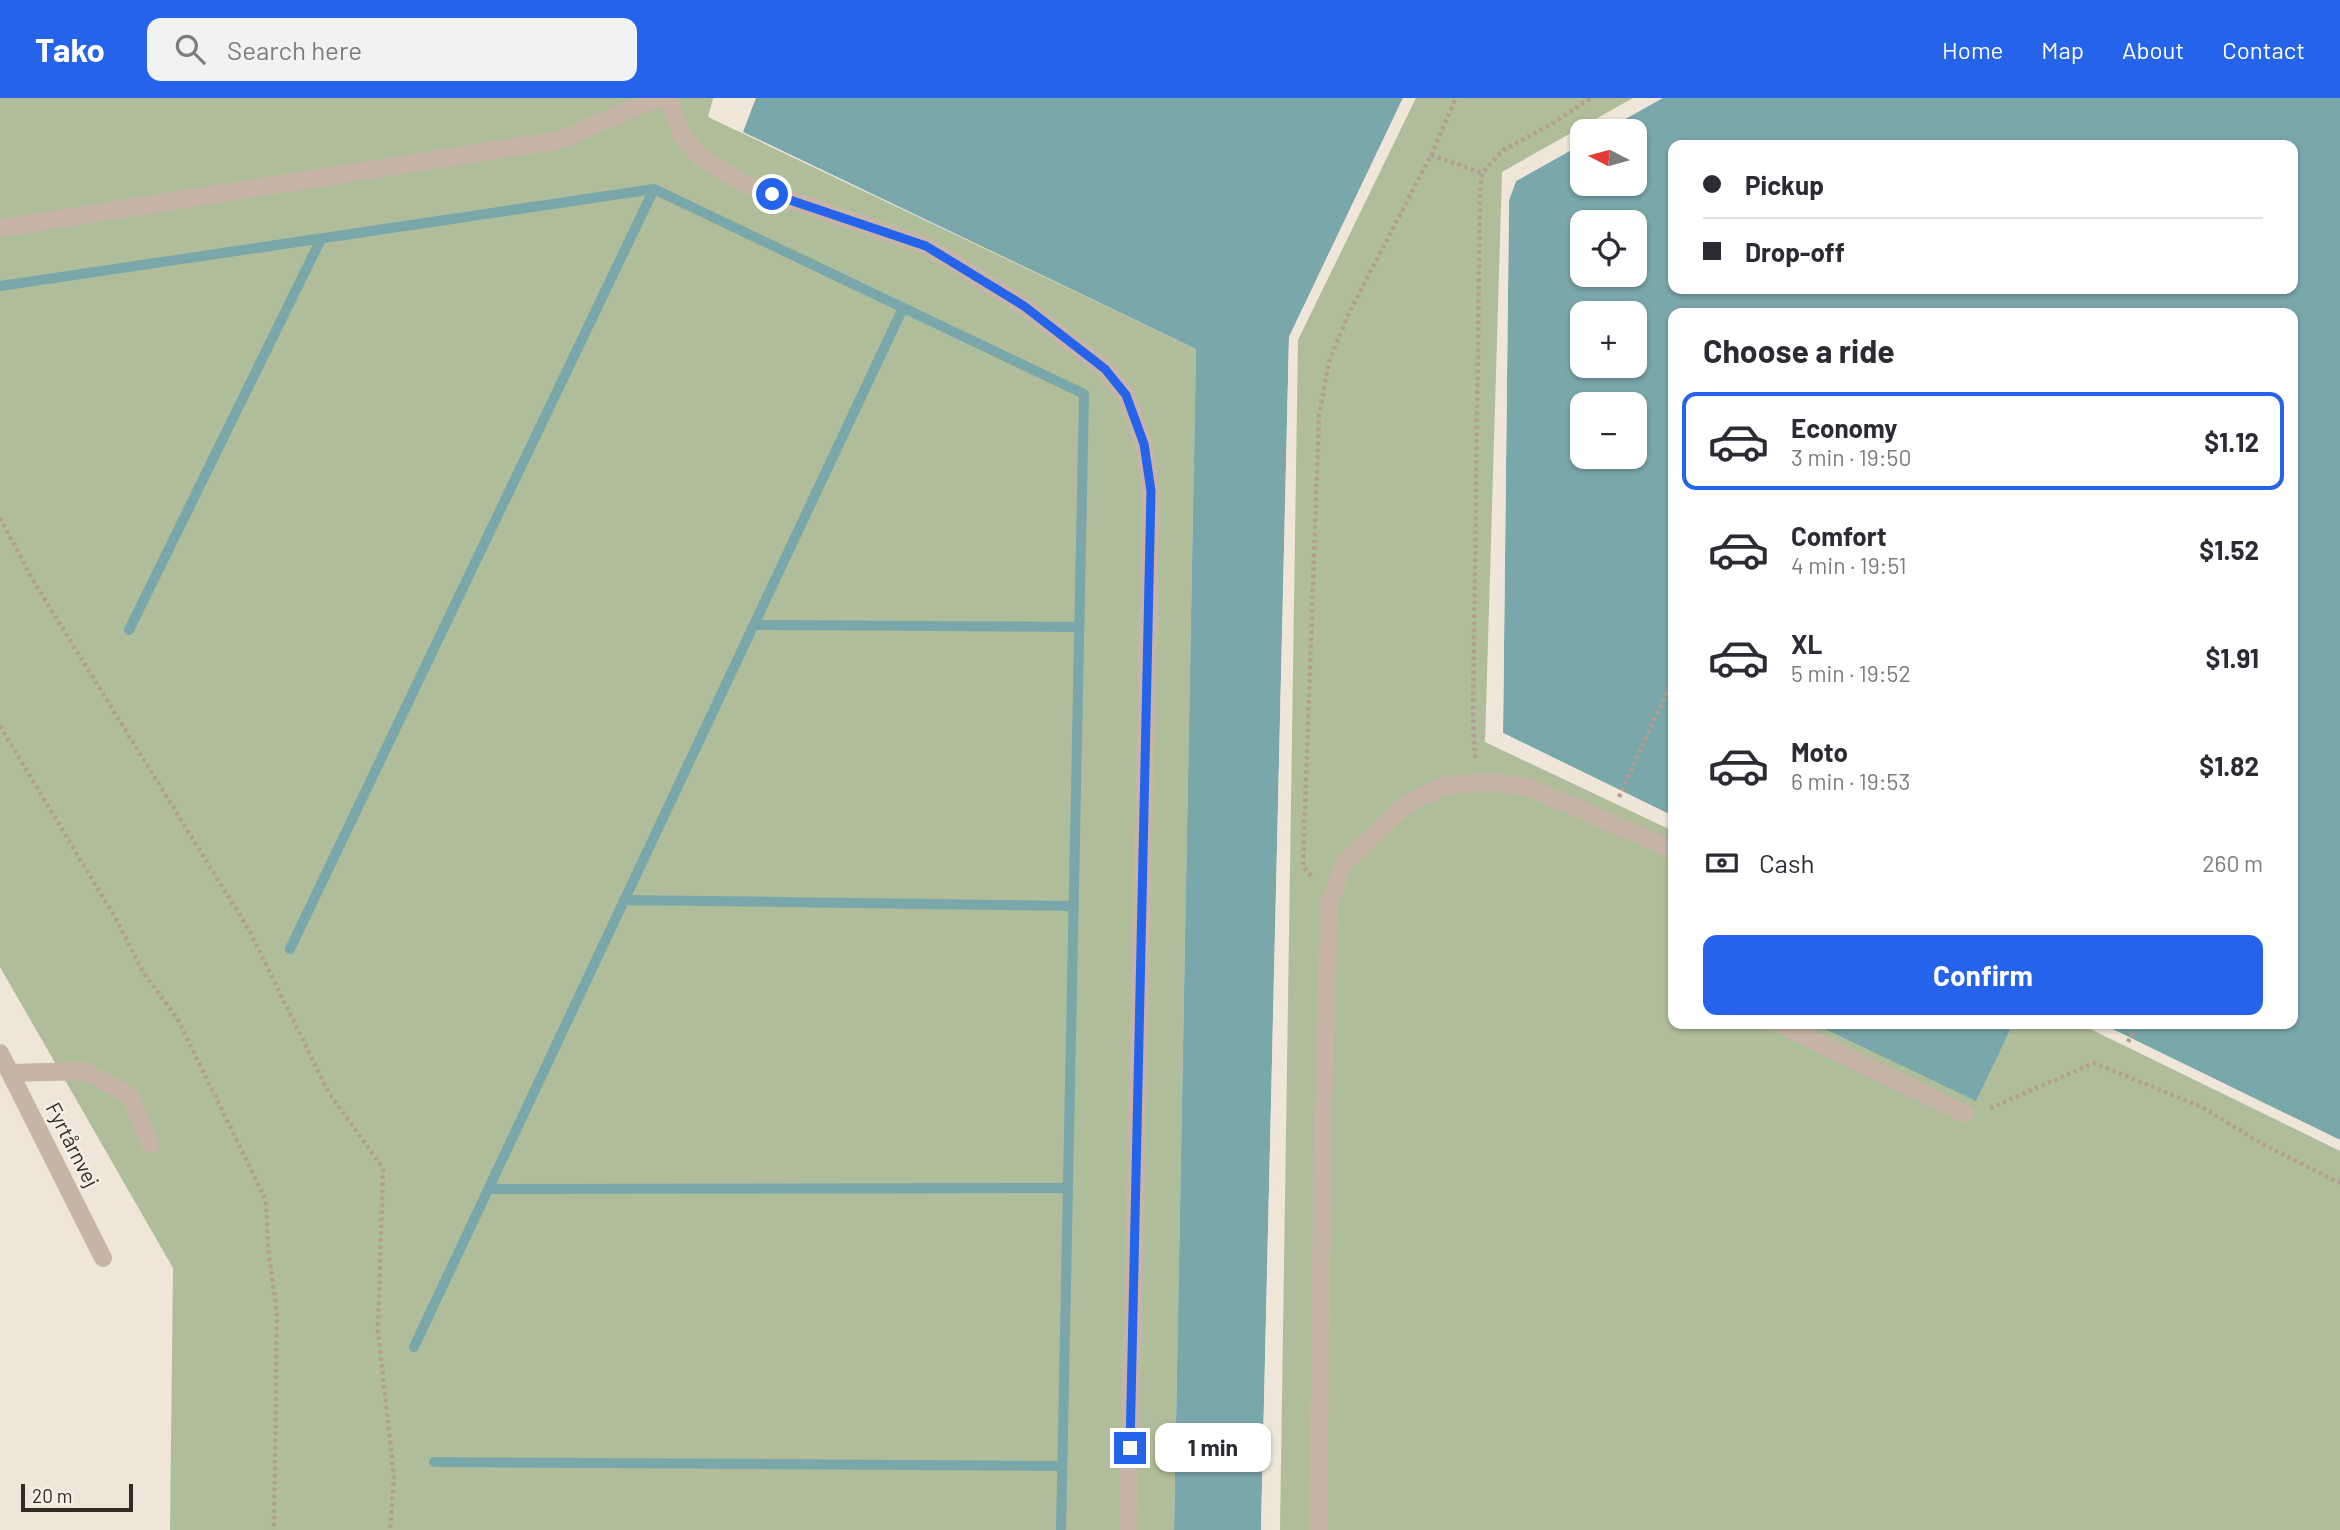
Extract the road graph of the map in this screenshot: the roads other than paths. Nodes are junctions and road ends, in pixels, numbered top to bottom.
1 (657, 98) edge
2 (668, 98) edge
3 (0, 228) edge
4 (1668, 848) edge
5 (1789, 1029) edge
6 (0, 1053) edge
7 (10, 1073) junction
8 (1965, 1114) road end
9 (150, 1144) dead end
10 (103, 1258) dead end
11 (1128, 1530) edge
12 (1318, 1530) edge

1 - 3 lane
2 - 11 lane
4 - 12 lane
5 - 8 lane
6 - 7 lane, Fyrtårnvej
7 - 9 lane
7 - 10 lane, Fyrtårnvej

